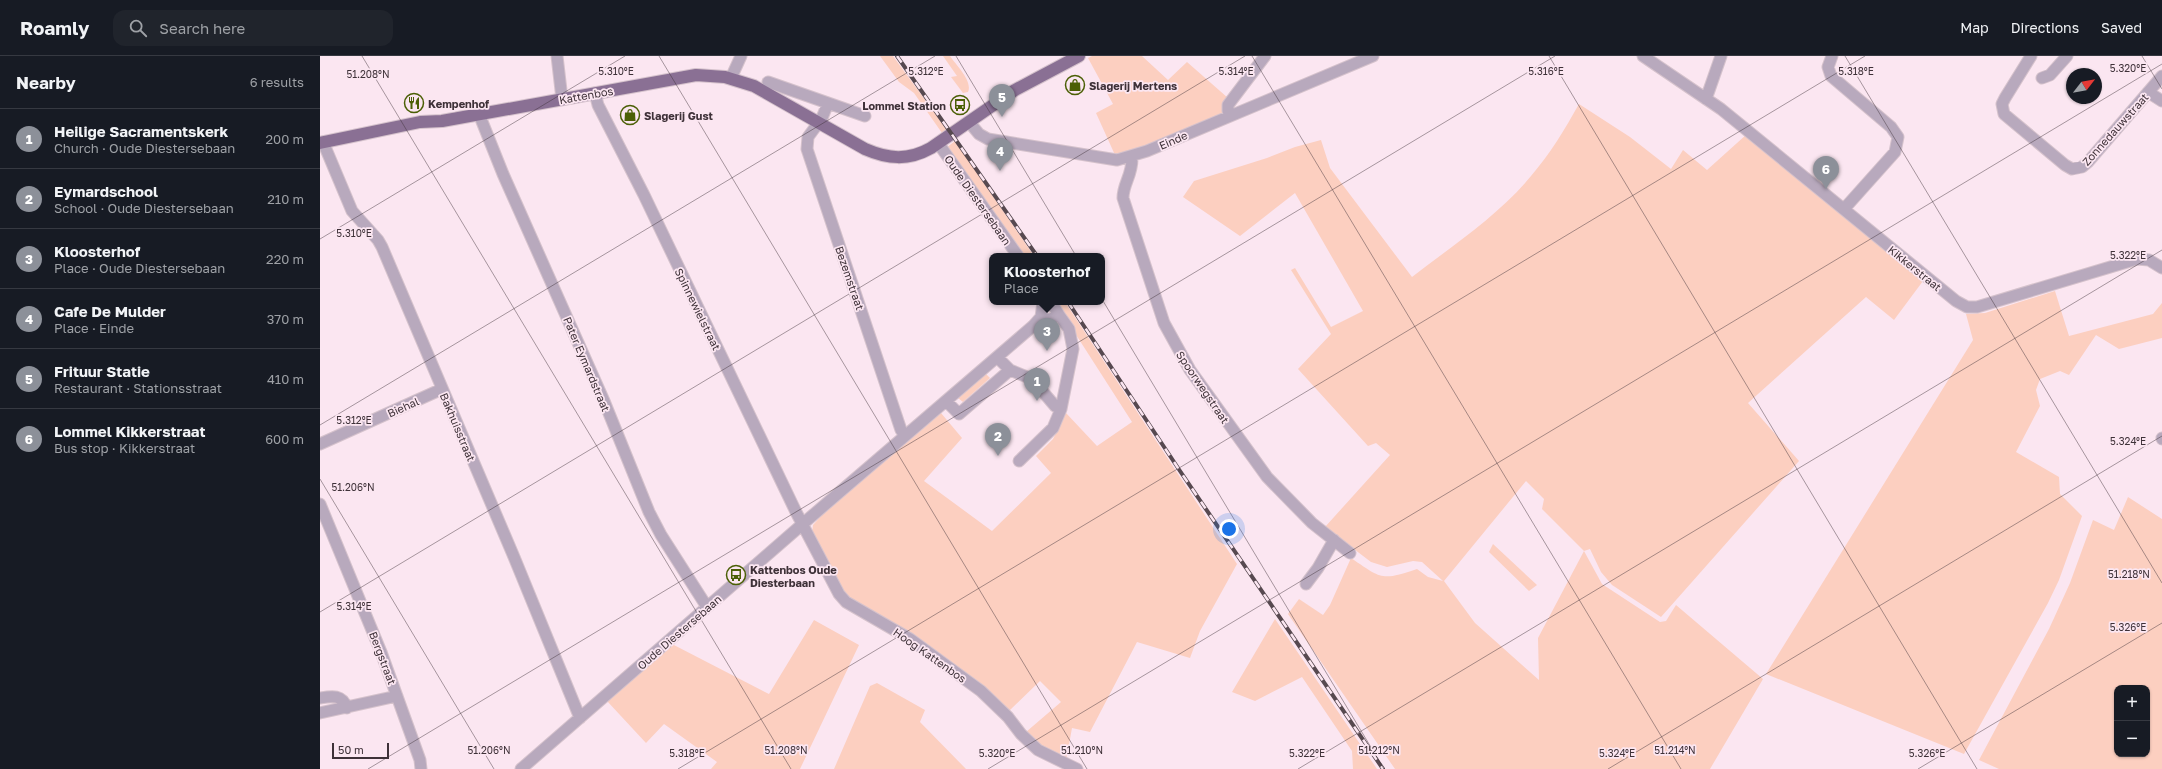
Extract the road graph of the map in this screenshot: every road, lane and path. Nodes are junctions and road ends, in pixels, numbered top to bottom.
1 (557, 56) edge
2 (741, 56) edge
3 (1078, 56) edge
4 (1265, 56) edge
5 (1373, 56) edge
6 (1643, 56) edge
7 (1721, 56) edge
8 (1832, 56) edge
9 (2031, 56) edge
10 (2067, 56) edge
11 (2162, 76) edge
12 (731, 78) junction
13 (2042, 78) dead end
14 (768, 82) dead end
15 (2148, 92) junction
16 (595, 93) junction
17 (562, 99) junction
18 (1706, 99) junction
19 (2162, 101) edge
20 (828, 103) junction
21 (479, 114) junction
22 (1232, 115) junction
23 (865, 116) dead end
24 (818, 122) junction
25 (969, 122) junction
26 (938, 143) junction
27 (322, 146) edge
28 (1132, 156) junction
29 (1844, 209) junction
30 (1016, 253) edge
31 (2162, 268) edge
32 (1043, 305) edge
33 (1053, 305) edge
34 (1059, 315) junction
35 (1041, 317) junction
36 (997, 357) junction
37 (1010, 370) junction
38 (442, 389) junction
39 (946, 401) junction
40 (1061, 409) junction
41 (905, 436) junction
42 (320, 444) edge
43 (1019, 462) dead end
44 (320, 504) edge
45 (802, 524) junction
46 (1334, 540) junction
47 (1350, 553) dead end
48 (1306, 584) dead end
49 (707, 607) junction
50 (397, 696) junction
51 (320, 698) edge
52 (347, 708) junction
53 (320, 713) edge
54 (580, 718) junction
55 (1070, 768) edge
56 (420, 769) edge
57 (521, 769) edge

1 - 17 street
2 - 12 street
3 - 25 main road, Kattenbos
4 - 22 street
5 - 22 street, Einde
6 - 18 street, Kikkerstraat
7 - 18 street
8 - 29 street
9 - 15 street, Zonnedauwstraat
10 - 13 street
11 - 15 street, Zonnedauwstraat
12 - 16 main road, Kattenbos
12 - 24 main road, Kattenbos
14 - 20 street
15 - 19 street
16 - 17 main road, Kattenbos
16 - 45 street, Spinnewielstraat
17 - 21 main road, Kattenbos
18 - 29 street, Kikkerstraat
20 - 23 street
20 - 24 street
21 - 27 main road, Kattenbos
21 - 49 street, Pater Eymardstraat
22 - 28 street, Einde
24 - 26 main road, Kattenbos
24 - 41 street, Bezemstraat
25 - 26 main road, Kattenbos
25 - 28 street, Einde
26 - 30 street, Oude Diestersebaan
27 - 38 street, Bakhuisstraat
28 - 46 street, Spoorwegstraat
29 - 31 street, Kikkerstraat
32 - 35 street
33 - 34 street
34 - 35 street
34 - 40 street
35 - 36 street, Oude Diestersebaan
36 - 37 street
36 - 39 street, Oude Diestersebaan
37 - 39 street
37 - 40 street
38 - 42 street, Biehal
38 - 54 street, Bakhuisstraat
39 - 41 street, Oude Diestersebaan
40 - 43 street
41 - 45 street, Oude Diestersebaan
44 - 50 street, Bergstraat
45 - 49 street, Oude Diestersebaan
45 - 55 street, Hoog Kattenbos
46 - 47 street, Spoorwegstraat
46 - 48 street
49 - 54 street, Oude Diestersebaan
50 - 52 street
50 - 56 street, Bergstraat
51 - 52 street
52 - 53 street
54 - 57 street, Oude Diestersebaan

